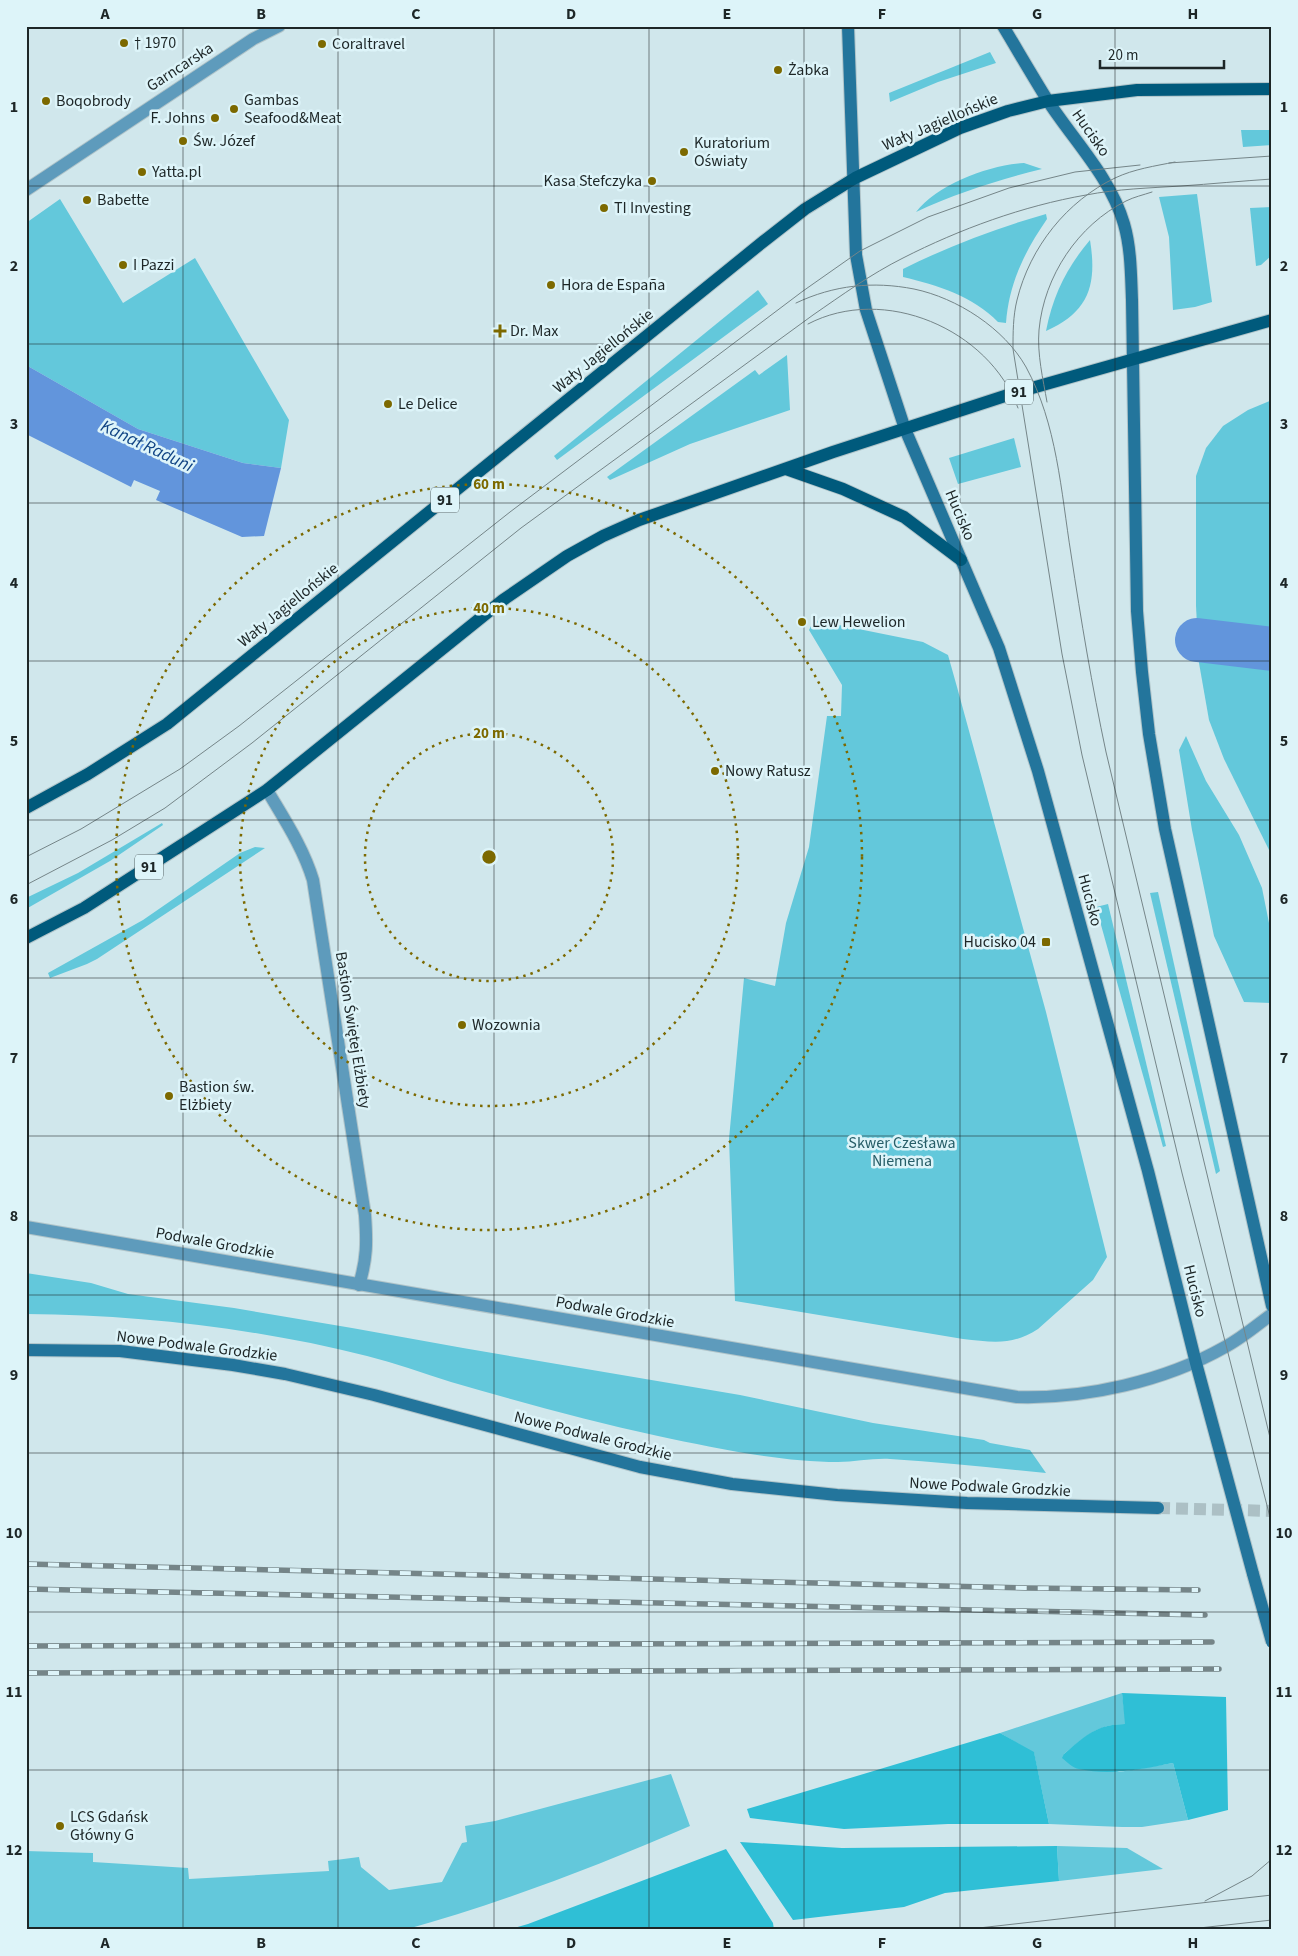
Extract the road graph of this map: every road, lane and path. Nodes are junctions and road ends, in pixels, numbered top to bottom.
1 (279, 26) edge
2 (848, 26) edge
3 (1004, 26) edge
4 (1272, 89) edge
5 (1048, 101) junction
6 (854, 178) junction
7 (26, 190) edge
8 (1272, 320) edge
9 (1133, 359) junction
10 (906, 429) junction
11 (786, 469) junction
12 (961, 560) junction
13 (268, 790) junction
14 (26, 808) edge
15 (26, 938) edge
16 (26, 1227) edge
17 (360, 1285) junction
18 (1272, 1306) edge
19 (1272, 1314) edge
20 (26, 1350) edge
21 (1196, 1362) junction
22 (1158, 1508) tunnel mouth
23 (1272, 1642) edge

1 - 7 street, Garncarska
2 - 6 main road, Hucisko
3 - 5 main road, Hucisko
4 - 5 main road, Wały Jagiellońskie / 91
5 - 6 main road, Wały Jagiellońskie / 91
5 - 9 main road, Hucisko
6 - 10 main road, Hucisko
6 - 14 main road, Wały Jagiellońskie / 91
8 - 9 main road, 91
9 - 10 main road, 91
9 - 18 main road, Hucisko
10 - 11 main road, 91
10 - 12 main road, Hucisko
11 - 12 main road
11 - 13 main road, 91
12 - 21 main road, Hucisko
13 - 15 main road, 91
13 - 17 street, Bastion Świętej Elżbiety
16 - 17 street, Podwale Grodzkie
17 - 21 street, Podwale Grodzkie
19 - 21 street, Podwale Grodzkie
20 - 22 main road, Nowe Podwale Grodzkie
21 - 23 main road, Hucisko, bridge

